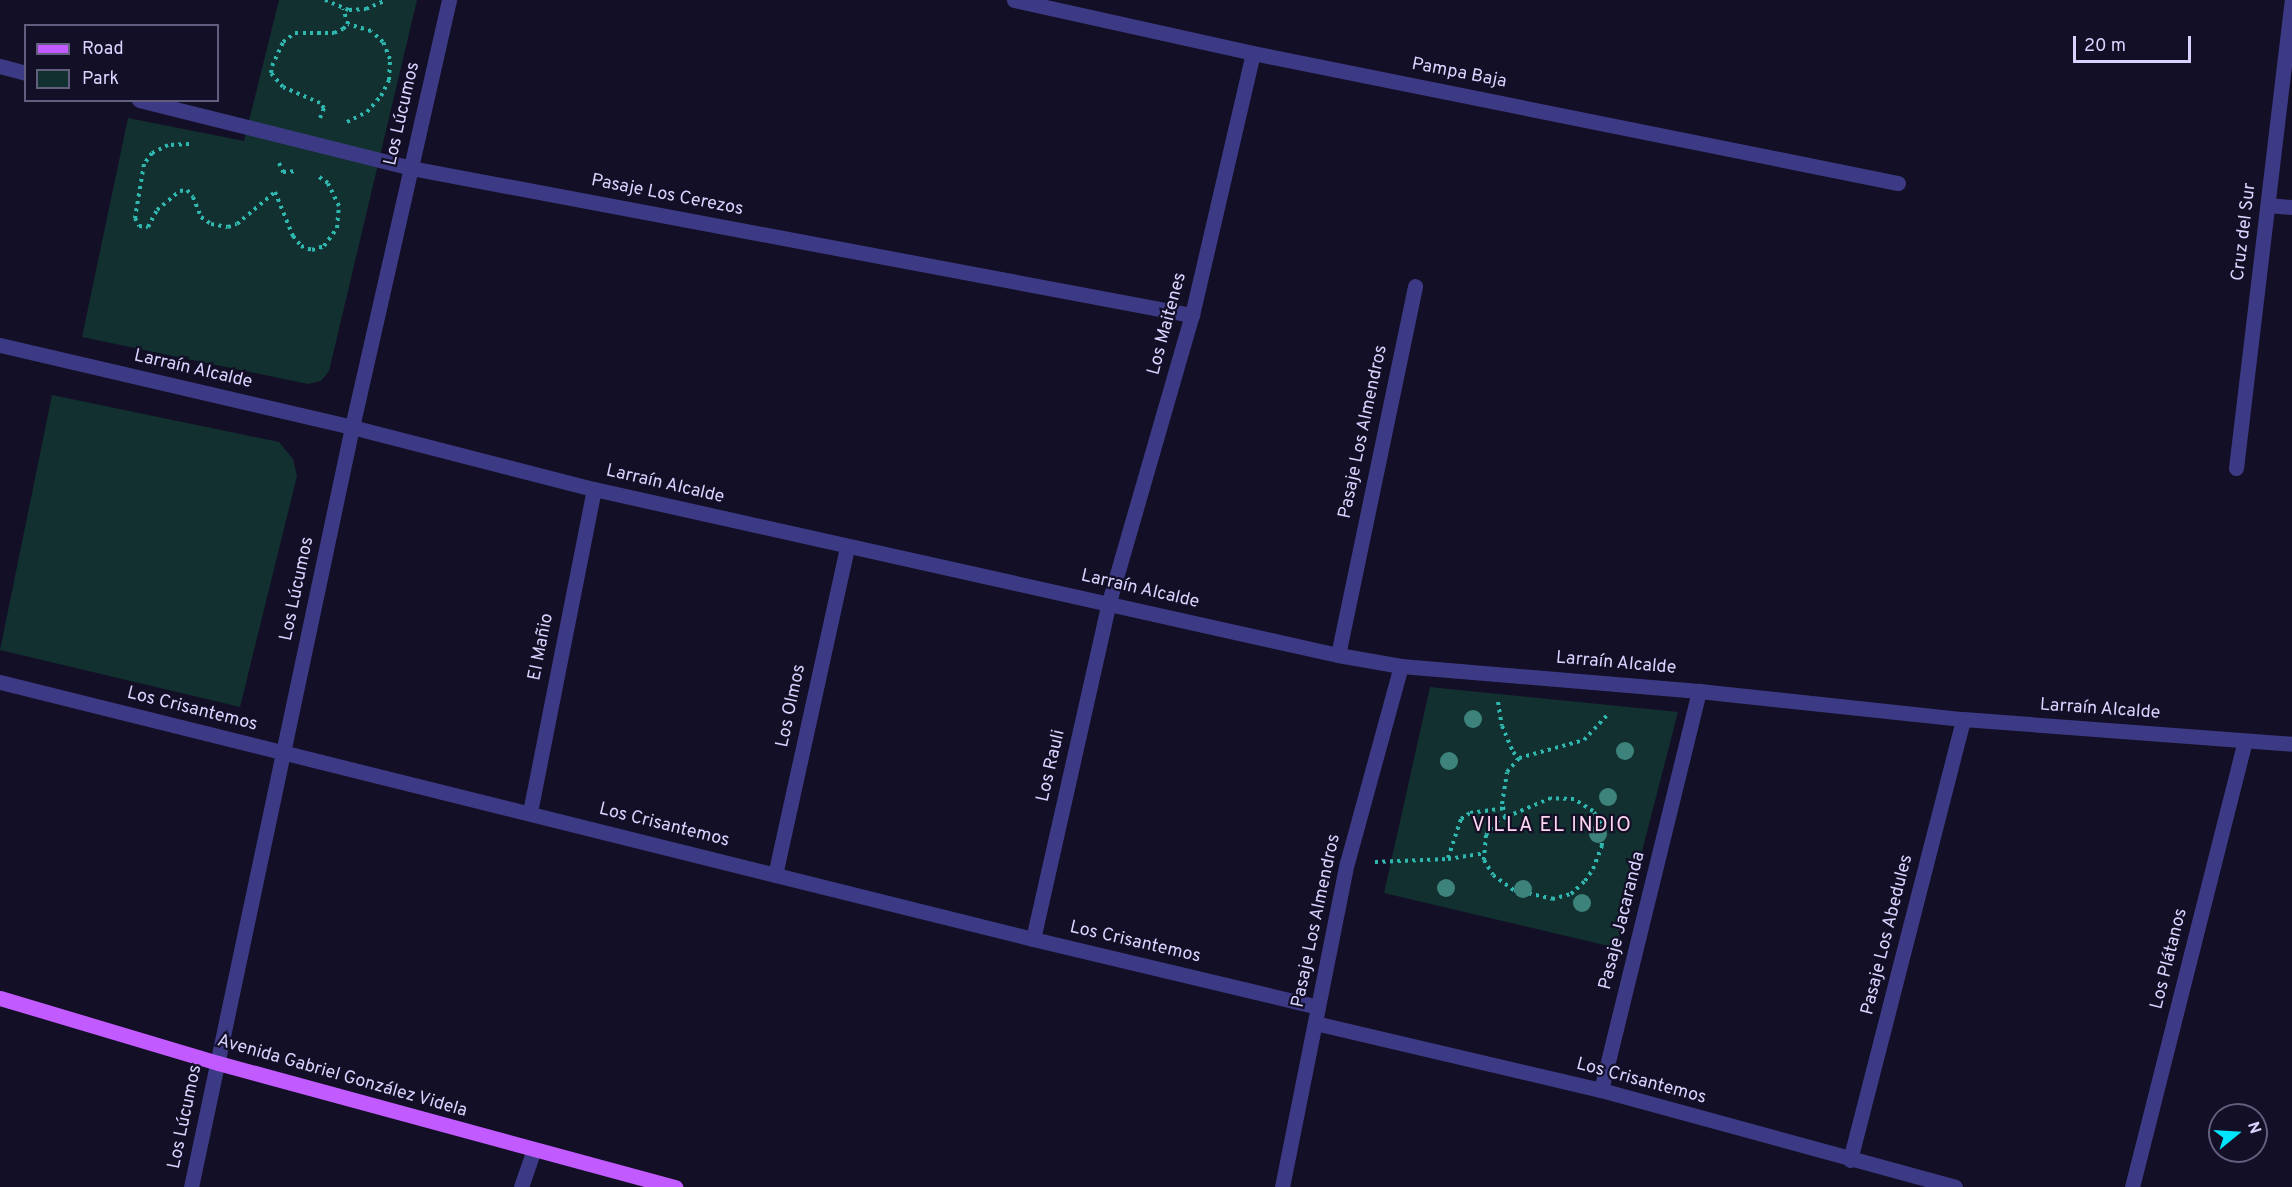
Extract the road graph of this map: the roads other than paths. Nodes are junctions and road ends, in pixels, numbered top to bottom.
1 (449, 0) edge
2 (1014, 0) edge
3 (2292, 0) edge
4 (1253, 53) junction
5 (0, 66) edge
6 (24, 72) edge
7 (147, 102) edge
8 (411, 168) junction
9 (1898, 183) dead end
10 (2268, 205) junction
11 (2292, 207) edge
12 (1415, 286) dead end
13 (1192, 315) junction
14 (0, 345) edge
15 (352, 427) junction
16 (2236, 468) dead end
17 (594, 489) junction
18 (847, 547) junction
19 (1109, 602) junction
20 (1338, 656) junction
21 (1401, 666) junction
22 (0, 682) edge
23 (1700, 691) junction
24 (1963, 719) junction
25 (2245, 741) junction
26 (2292, 744) edge
27 (282, 753) junction
28 (530, 812) junction
29 (775, 874) junction
30 (1033, 939) junction
31 (0, 998) edge
32 (1318, 1007) junction
33 (1315, 1023) junction
34 (218, 1063) junction
35 (1601, 1090) junction
36 (534, 1150) junction
37 (1850, 1160) junction
38 (191, 1187) edge
39 (521, 1187) edge
40 (675, 1187) edge
41 (1282, 1187) edge
42 (1955, 1187) edge
43 (2132, 1187) edge

1 - 8 street, Los Lúcumos
2 - 4 street, Pampa Baja
3 - 10 street, Cruz del Sur
4 - 9 street, Pampa Baja
4 - 13 street, Los Maitenes
5 - 6 street
7 - 8 street, Pasaje Los Cerezos
8 - 13 street, Pasaje Los Cerezos
8 - 15 street, Los Lúcumos
10 - 11 street
10 - 16 street, Cruz del Sur
12 - 20 street, Pasaje Los Almendros
13 - 19 street, Los Maitenes
14 - 15 street, Larraín Alcalde
15 - 17 street, Larraín Alcalde
15 - 27 street, Los Lúcumos
17 - 18 street, Larraín Alcalde
17 - 28 street, El Mañio
18 - 19 street, Larraín Alcalde
18 - 29 street, Los Olmos
19 - 20 street, Larraín Alcalde
19 - 30 street, Los Rauli
20 - 21 street, Larraín Alcalde
21 - 23 street, Larraín Alcalde
21 - 32 street, Pasaje Los Almendros
22 - 27 street, Los Crisantemos
23 - 24 street, Larraín Alcalde
23 - 35 street, Pasaje Jacaranda
24 - 25 street, Larraín Alcalde
24 - 37 street, Pasaje Los Abedules
25 - 26 street, Larraín Alcalde
25 - 43 street, Los Plátanos
27 - 28 street, Los Crisantemos
27 - 34 street, Los Lúcumos
28 - 29 street, Los Crisantemos
29 - 30 street, Los Crisantemos
30 - 32 street, Los Crisantemos
31 - 34 main road, Avenida Gabriel González Videla
32 - 33 street, Pasaje Los Almendros
33 - 35 street, Los Crisantemos
33 - 41 street, Pasaje Los Almendros
34 - 36 main road, Avenida Gabriel González Videla
34 - 38 street, Los Lúcumos
35 - 37 street, Los Crisantemos
36 - 39 street
36 - 40 main road, Avenida Gabriel González Videla
37 - 42 street, Los Crisantemos

